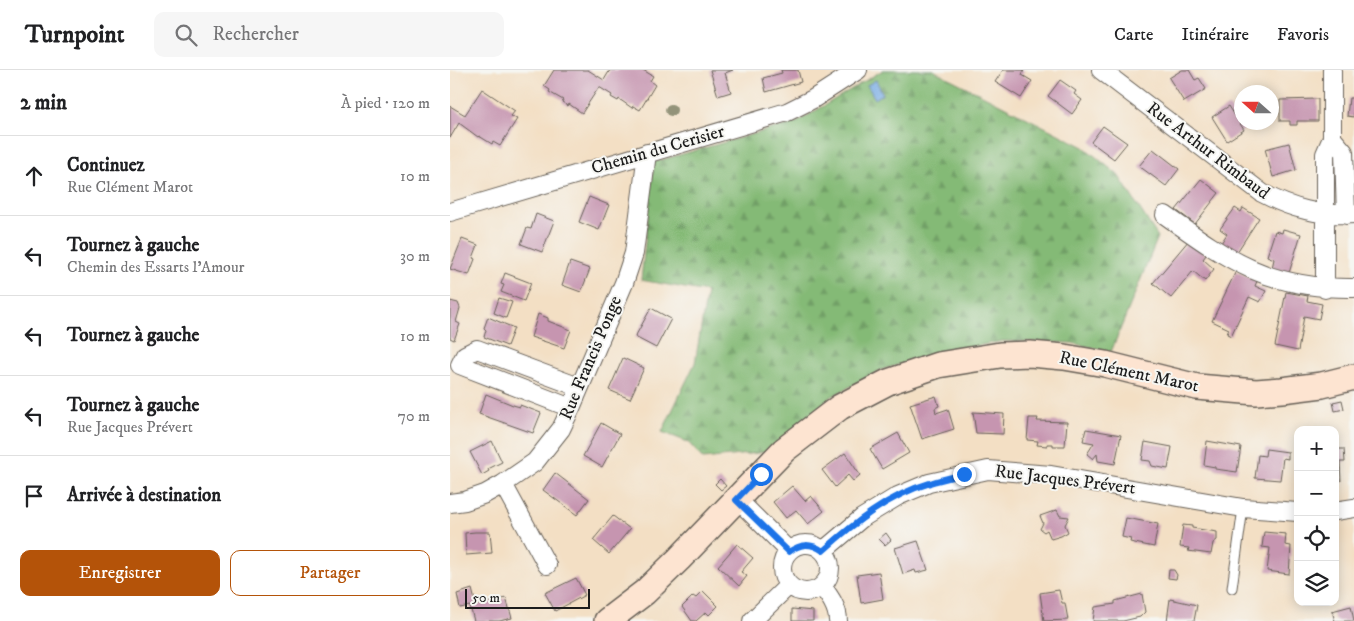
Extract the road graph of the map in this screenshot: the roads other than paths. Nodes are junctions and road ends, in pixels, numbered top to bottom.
1 (858, 70) edge
2 (1101, 70) edge
3 (1332, 70) edge
4 (1332, 138) junction
5 (647, 153) junction
6 (450, 212) edge
7 (1350, 214) edge
8 (1165, 215) dead end
9 (1326, 215) junction
10 (1354, 288) edge
11 (1325, 289) junction
12 (1354, 377) edge
13 (579, 387) junction
14 (571, 408) junction
15 (502, 484) junction
16 (736, 500) junction
17 (450, 503) edge
18 (1243, 508) junction
19 (1354, 508) edge
20 (1339, 510) edge
21 (1294, 512) edge
22 (823, 551) junction
23 (789, 552) junction
24 (547, 565) dead end
25 (789, 585) junction
26 (822, 586) junction
27 (1232, 588) dead end
28 (607, 621) edge
29 (752, 621) edge
30 (838, 621) edge

1 - 5 street, Chemin du Cerisier
2 - 9 street, Rue Arthur Rimbaud
3 - 4 street
4 - 7 street
4 - 9 street
5 - 6 street, Chemin du Cerisier
5 - 13 street, Rue Francis Ponge
7 - 9 street, Rue Arthur Rimbaud
8 - 11 street
9 - 11 street
10 - 11 street
12 - 16 street, Rue Clément Marot
13 - 14 street, Rue Francis Ponge
13 - 14 street
14 - 15 street, Rue Francis Ponge
15 - 17 street, Rue Francis Ponge
15 - 24 street
16 - 23 street
16 - 28 street, Rue Clément Marot
18 - 21 street, Rue Jacques Prévert
18 - 22 street, Rue Jacques Prévert
18 - 27 lane
19 - 20 street
22 - 23 street
22 - 26 street
23 - 25 street
25 - 26 street
25 - 29 street
26 - 30 street

